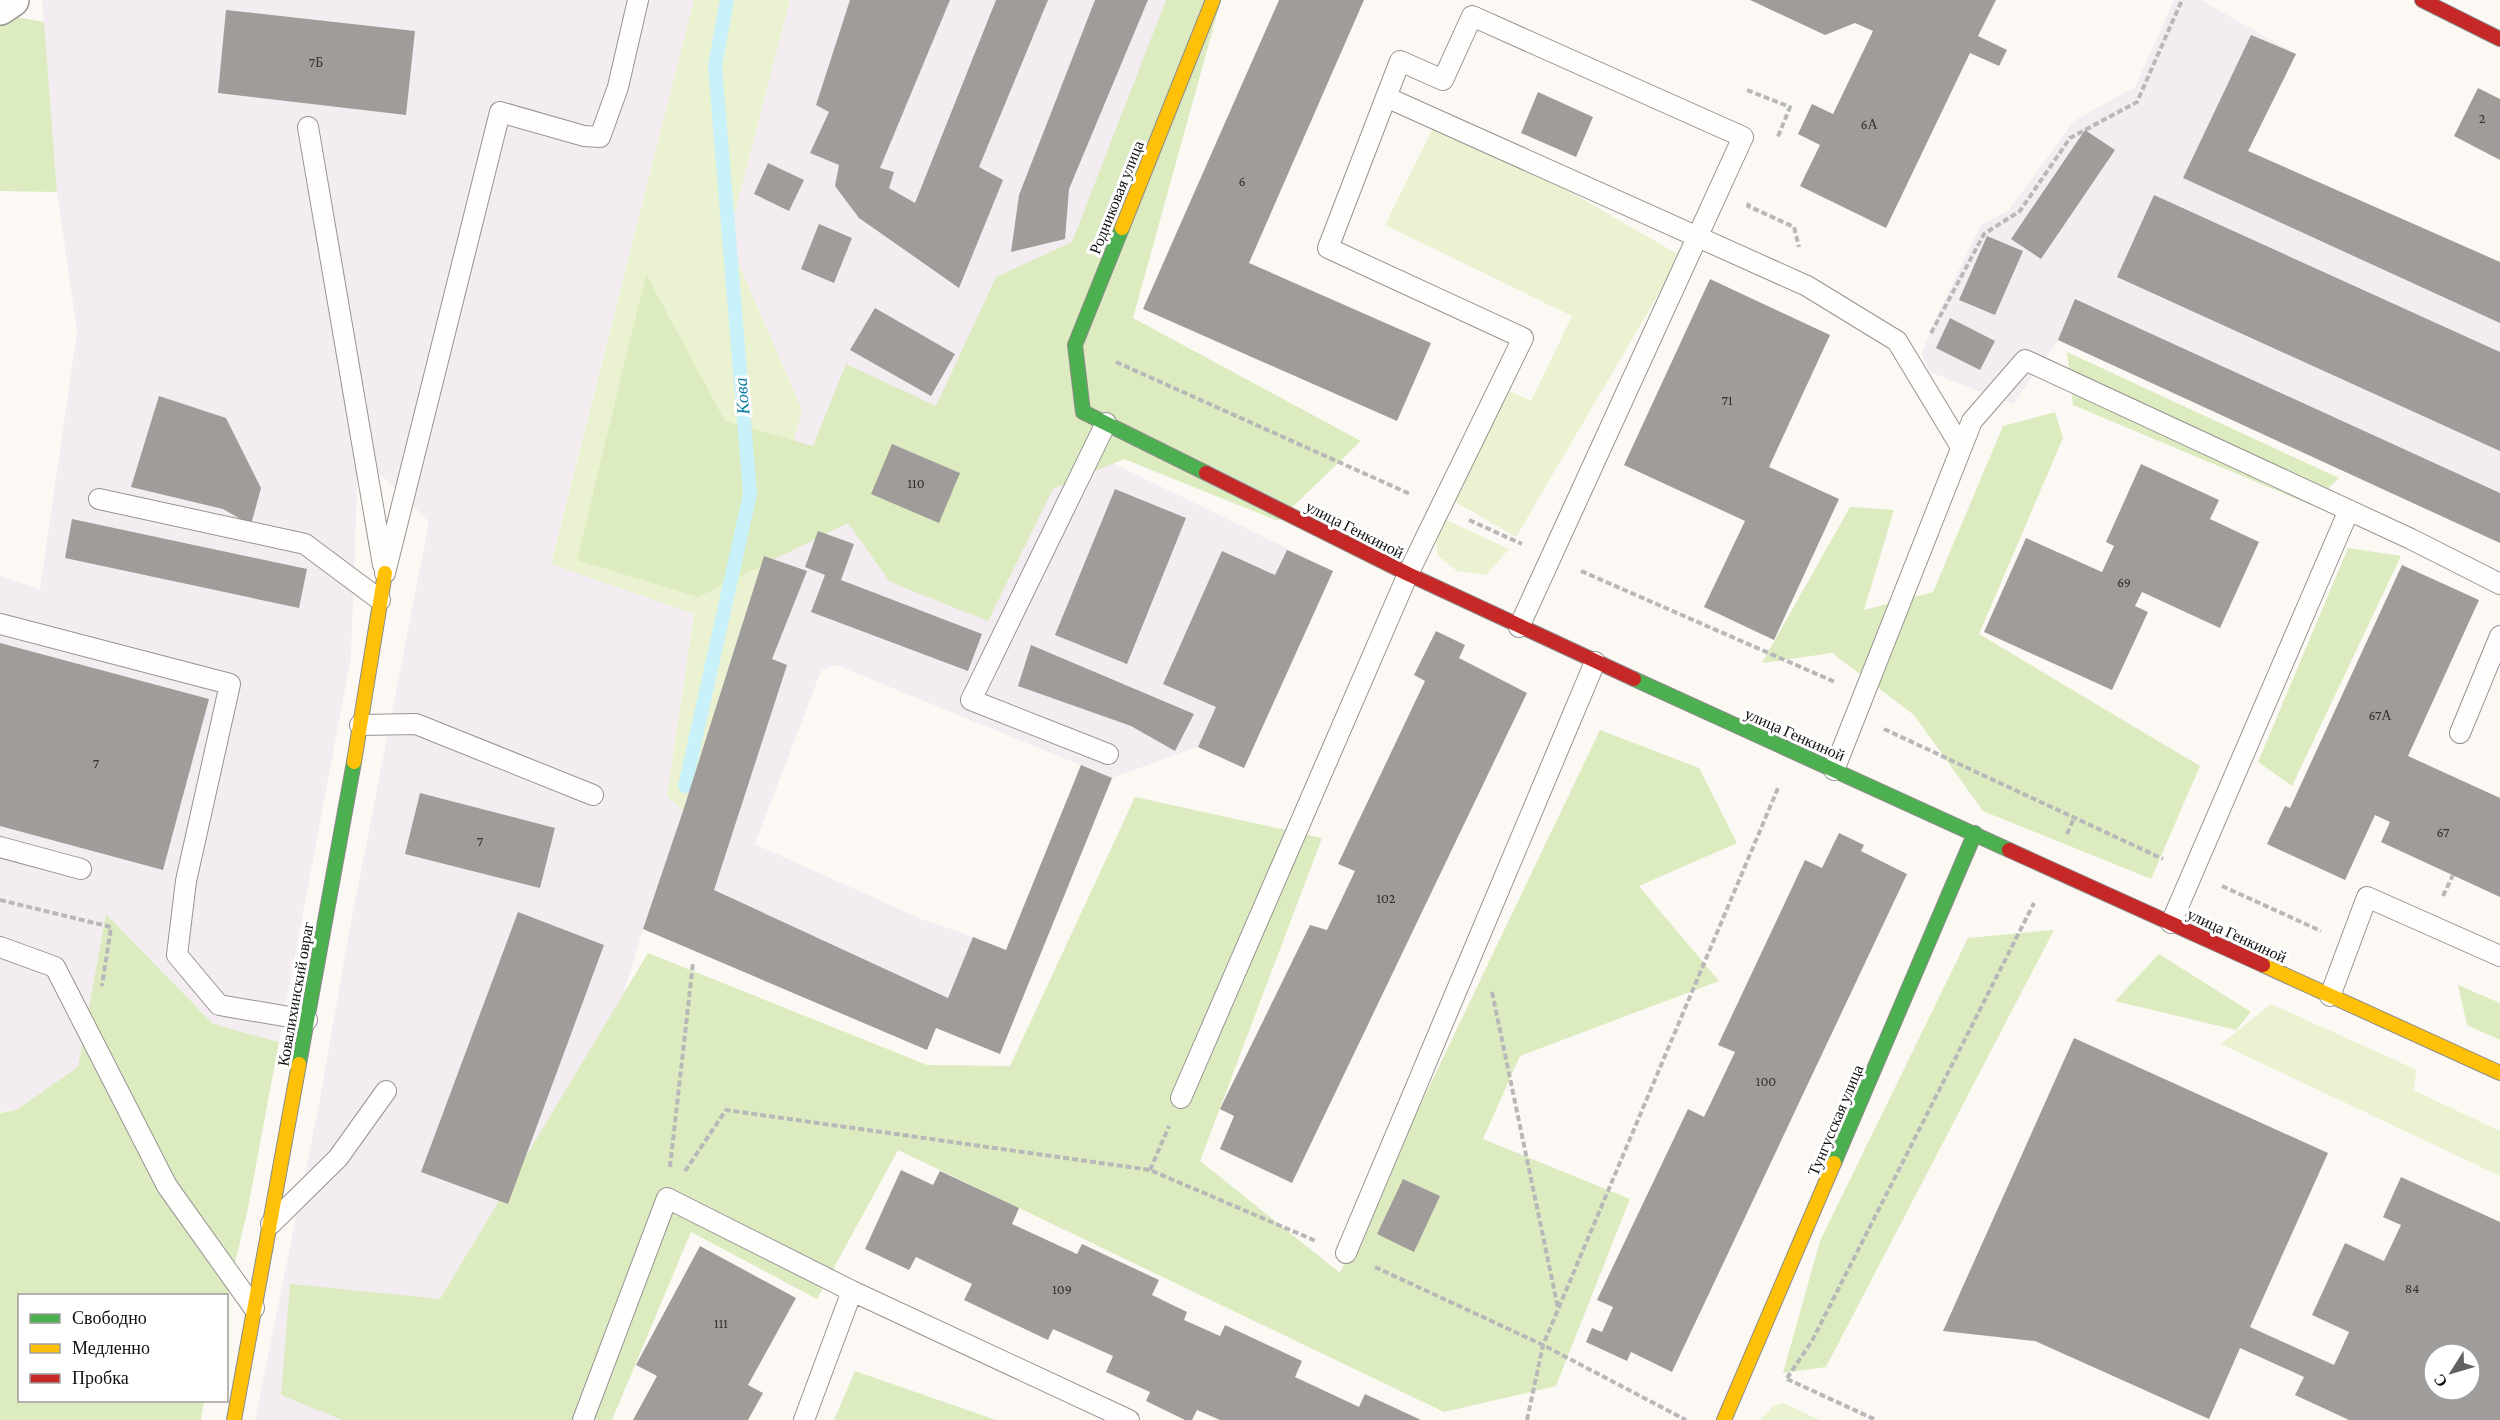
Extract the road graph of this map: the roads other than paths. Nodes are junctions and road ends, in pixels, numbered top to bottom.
1 (12, 0) edge
2 (638, 0) edge
3 (1214, 0) edge
4 (2422, 0) edge
5 (0, 8) edge
6 (2500, 39) edge
7 (1386, 97) junction
8 (308, 127) dead end
9 (1696, 238) junction
10 (1083, 411) joint
11 (1106, 423) junction
12 (1961, 447) junction
13 (99, 499) dead end
14 (2349, 510) junction
15 (385, 573) junction
16 (1408, 574) junction
17 (2500, 584) edge
18 (380, 600) junction
19 (0, 624) edge
20 (1519, 627) junction
21 (2500, 636) edge
22 (1595, 662) junction
23 (360, 725) junction
24 (2460, 732) dead end
25 (1108, 754) dead end
26 (1834, 770) junction
27 (593, 795) dead end
28 (1975, 833) junction
29 (0, 847) edge
30 (81, 869) dead end
31 (2171, 923) junction
32 (0, 947) edge
33 (2500, 956) edge
34 (2330, 996) junction
35 (307, 1020) junction
36 (2500, 1073) edge
37 (386, 1091) dead end
38 (1181, 1098) road end
39 (269, 1226) junction
40 (1346, 1253) road end
41 (852, 1291) junction
42 (254, 1308) junction
43 (234, 1420) edge
44 (583, 1420) edge
45 (804, 1420) edge
46 (1129, 1420) edge
47 (1724, 1420) edge

1 - 5 street
2 - 15 lane
3 - 10 street, Родниковая улица
4 - 6 street
7 - 9 lane
7 - 9 lane
7 - 16 lane
8 - 15 lane
9 - 12 lane
9 - 20 lane
10 - 11 street, улица Генкиной
11 - 16 street, улица Генкиной
11 - 25 lane
12 - 14 lane
12 - 26 lane
13 - 18 lane
14 - 17 lane
14 - 31 lane
15 - 18 street, Ковалихинский овраг
16 - 20 street, улица Генкиной
16 - 38 lane
18 - 23 street, Ковалихинский овраг
19 - 35 lane
20 - 22 street, улица Генкиной
21 - 24 lane
22 - 26 street, улица Генкиной
22 - 40 lane
23 - 27 lane
23 - 35 street, Ковалихинский овраг
26 - 28 street, улица Генкиной
28 - 31 street, улица Генкиной
28 - 47 street, Тунгусская улица
29 - 30 lane
31 - 34 street, улица Генкиной
32 - 42 lane
33 - 34 lane
34 - 36 street, улица Генкиной
35 - 39 street, Ковалихинский овраг
37 - 39 lane
39 - 42 street, Ковалихинский овраг
41 - 44 lane
41 - 45 lane
41 - 46 lane
42 - 43 street, Ковалихинский овраг

